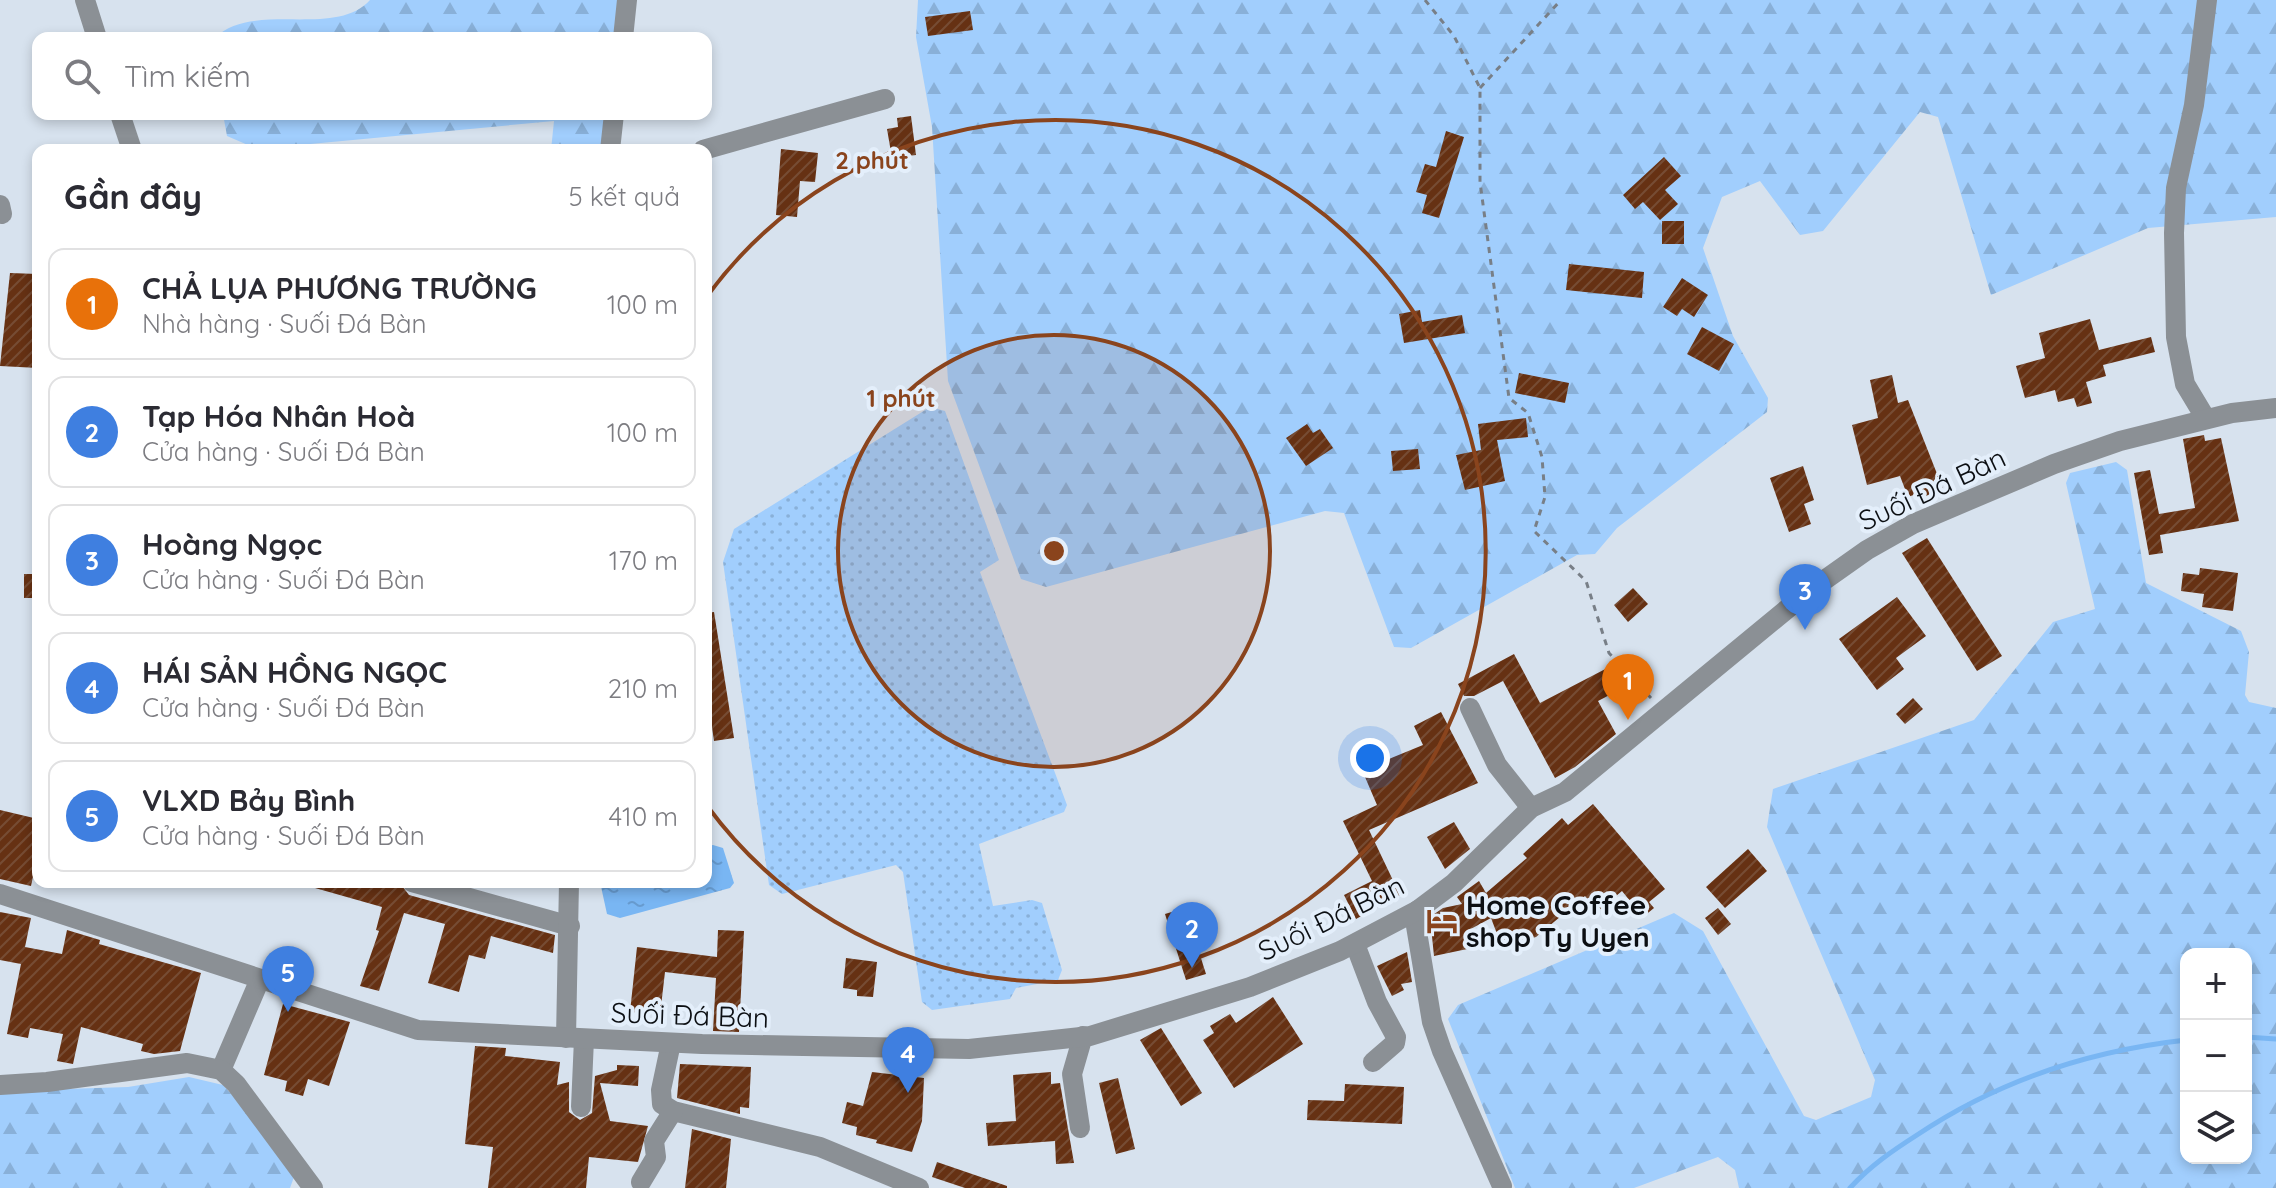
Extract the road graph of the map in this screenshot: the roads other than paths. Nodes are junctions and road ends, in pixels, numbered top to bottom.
1 (85, 0) edge
2 (627, 0) edge
3 (2207, 0) edge
4 (95, 32) edge
5 (624, 32) edge
6 (885, 99) dead end
7 (122, 120) edge
8 (613, 120) edge
9 (130, 144) edge
10 (611, 144) edge
11 (712, 147) edge
12 (2276, 408) edge
13 (2206, 419) junction
14 (1470, 708) dead end
15 (1531, 808) junction
16 (434, 888) edge
17 (569, 888) edge
18 (0, 894) edge
19 (1418, 910) junction
20 (570, 926) junction
21 (1355, 944) junction
22 (260, 979) junction
23 (1083, 1036) junction
24 (575, 1038) junction
25 (671, 1043) junction
26 (1373, 1062) dead end
27 (221, 1070) junction
28 (0, 1085) edge
29 (581, 1107) dead end
30 (673, 1111) junction
31 (1080, 1128) dead end
32 (641, 1182) dead end
33 (1502, 1186) edge
34 (313, 1188) edge
35 (919, 1188) edge

1 - 4 street
2 - 5 street
3 - 13 street
6 - 11 street
7 - 9 street
8 - 10 street
12 - 13 street, Suối Đá Bàn
13 - 15 street, Suối Đá Bàn
14 - 15 street
15 - 19 street, Suối Đá Bàn
16 - 20 street
17 - 20 street
18 - 22 street, Suối Đá Bàn
19 - 21 street, Suối Đá Bàn
19 - 33 street
20 - 24 street
21 - 23 street, Suối Đá Bàn
21 - 26 street
22 - 24 street, Suối Đá Bàn
22 - 27 street
23 - 25 street, Suối Đá Bàn
23 - 31 street
24 - 25 street, Suối Đá Bàn
24 - 29 street
25 - 30 street
27 - 28 street
27 - 34 street
30 - 32 street
30 - 35 street

